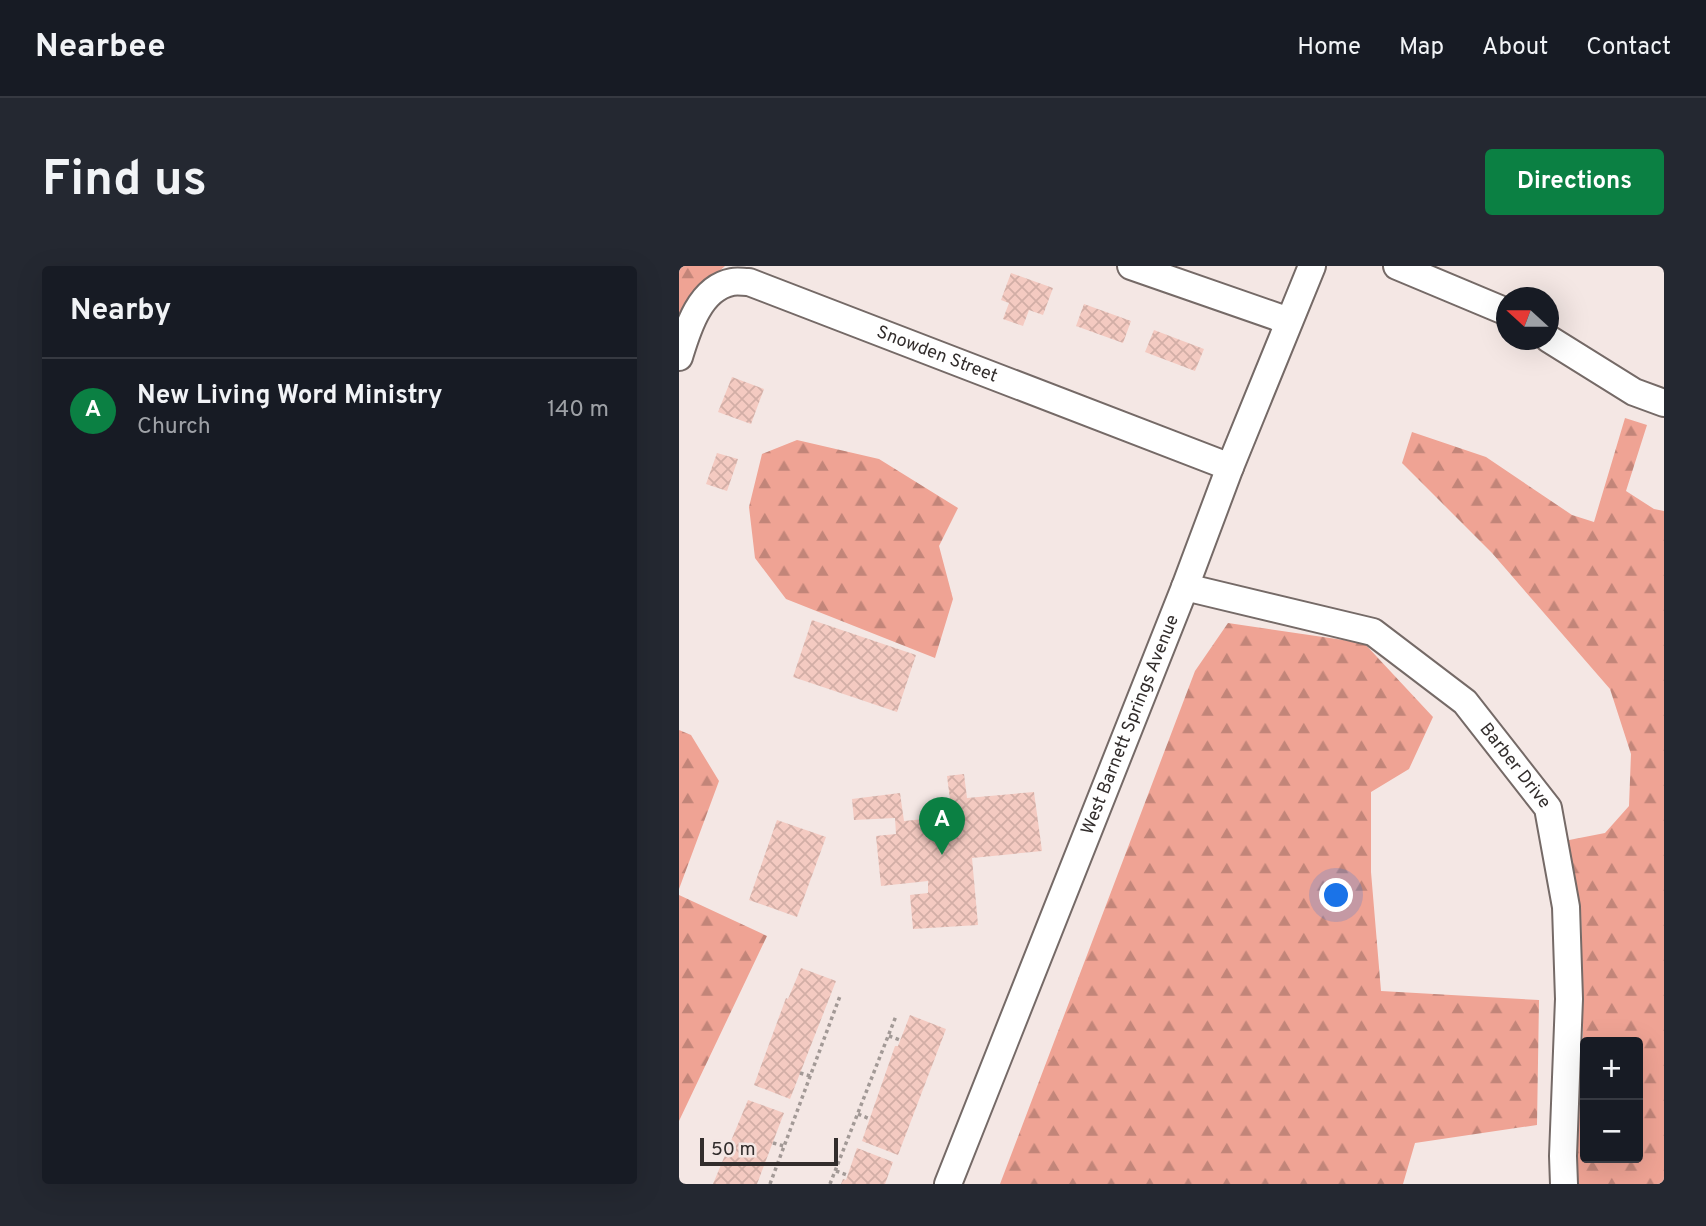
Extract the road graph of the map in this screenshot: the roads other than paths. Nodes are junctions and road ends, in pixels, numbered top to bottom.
1 (1131, 266) edge
2 (1312, 266) edge
3 (1397, 266) edge
4 (1496, 307) edge
5 (1289, 321) junction
6 (1559, 345) edge
7 (679, 357) edge
8 (1664, 404) edge
9 (1230, 467) junction
10 (1185, 587) junction
11 (948, 1184) edge
12 (1564, 1184) edge

1 - 5 street
2 - 5 street, West Barnett Springs Avenue
3 - 4 street
5 - 9 street, West Barnett Springs Avenue
6 - 8 street
7 - 9 street, Snowden Street
9 - 10 street, West Barnett Springs Avenue
10 - 11 street, West Barnett Springs Avenue
10 - 12 street, Barber Drive

